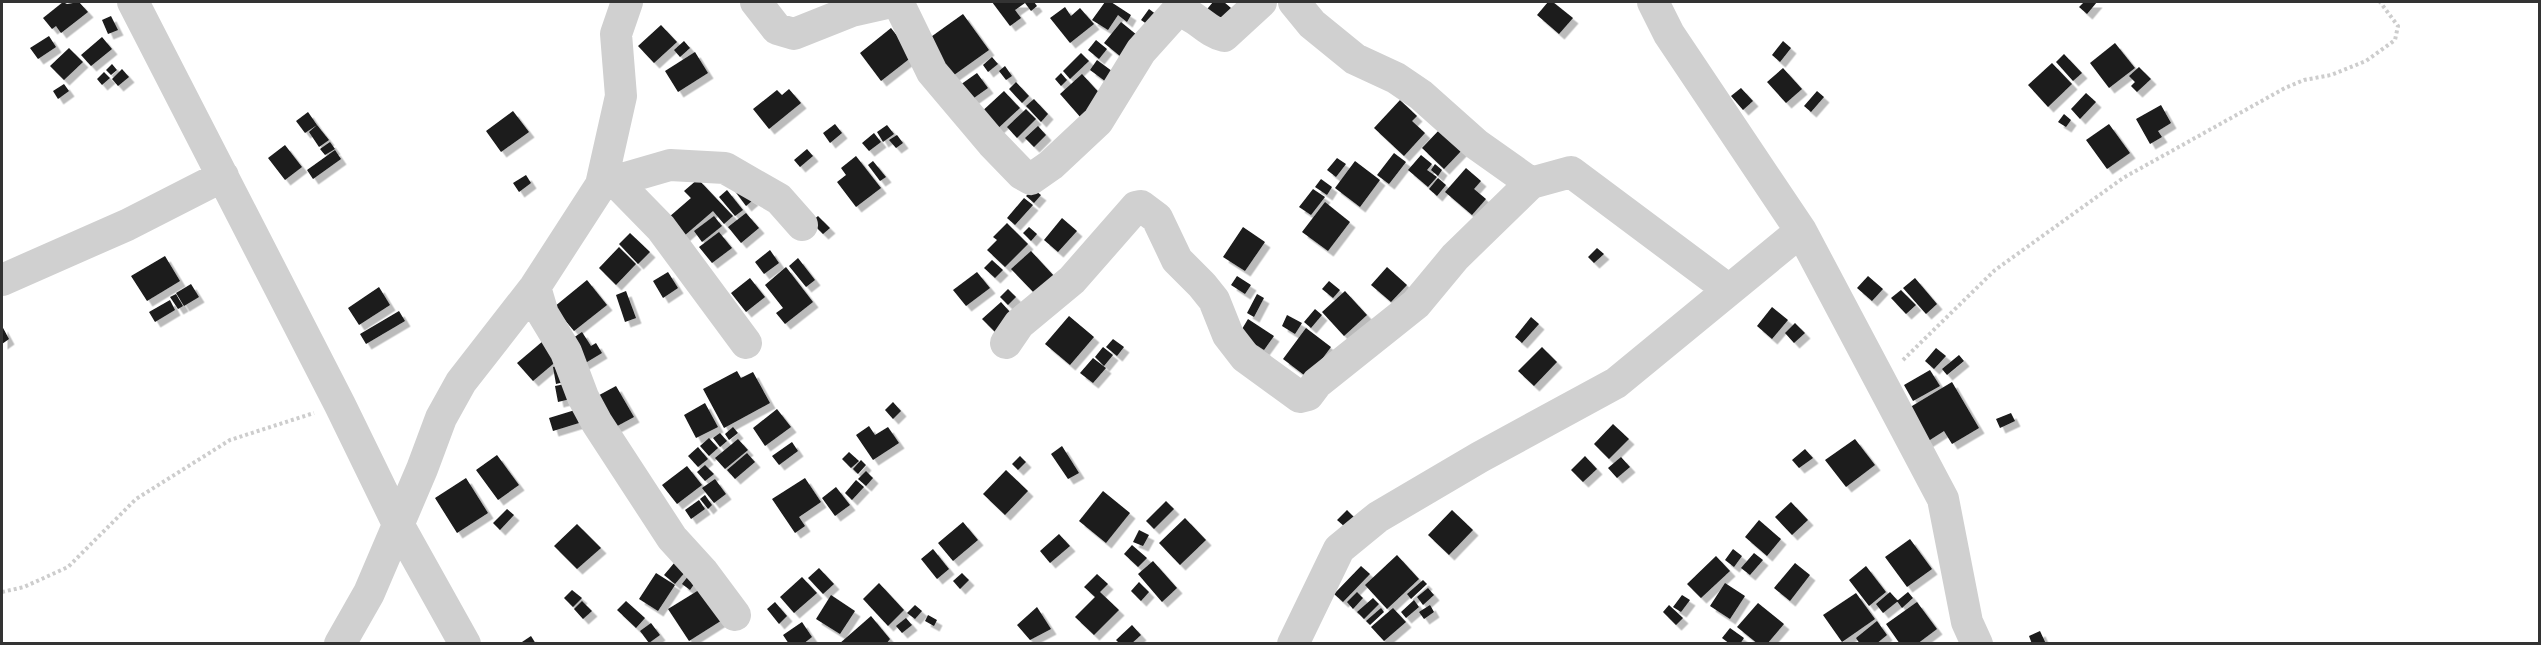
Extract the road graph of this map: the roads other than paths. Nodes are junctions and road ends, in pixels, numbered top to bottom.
1 (133, 2) edge
2 (627, 2) edge
3 (756, 2) edge
4 (892, 2) edge
5 (898, 2) edge
6 (1261, 2) edge
7 (1294, 2) edge
8 (1653, 2) edge
9 (223, 176) junction
10 (608, 183) junction
11 (1532, 183) junction
12 (802, 225) dead end
13 (1801, 231) junction
14 (2, 280) edge
15 (535, 286) junction
16 (1729, 290) junction
17 (746, 343) dead end
18 (1006, 344) dead end
19 (398, 524) junction
20 (735, 615) dead end
21 (340, 644) edge
22 (465, 644) edge
23 (1293, 644) edge
24 (1977, 644) edge

1 - 9 street
2 - 10 street
3 - 4 street
5 - 6 street
7 - 11 street
8 - 13 street
9 - 14 street
9 - 19 street
10 - 12 street
10 - 15 street
10 - 17 street
11 - 16 street
11 - 18 street
13 - 16 street
13 - 24 street
15 - 19 street
15 - 20 street
16 - 23 street
19 - 21 street
19 - 22 street

